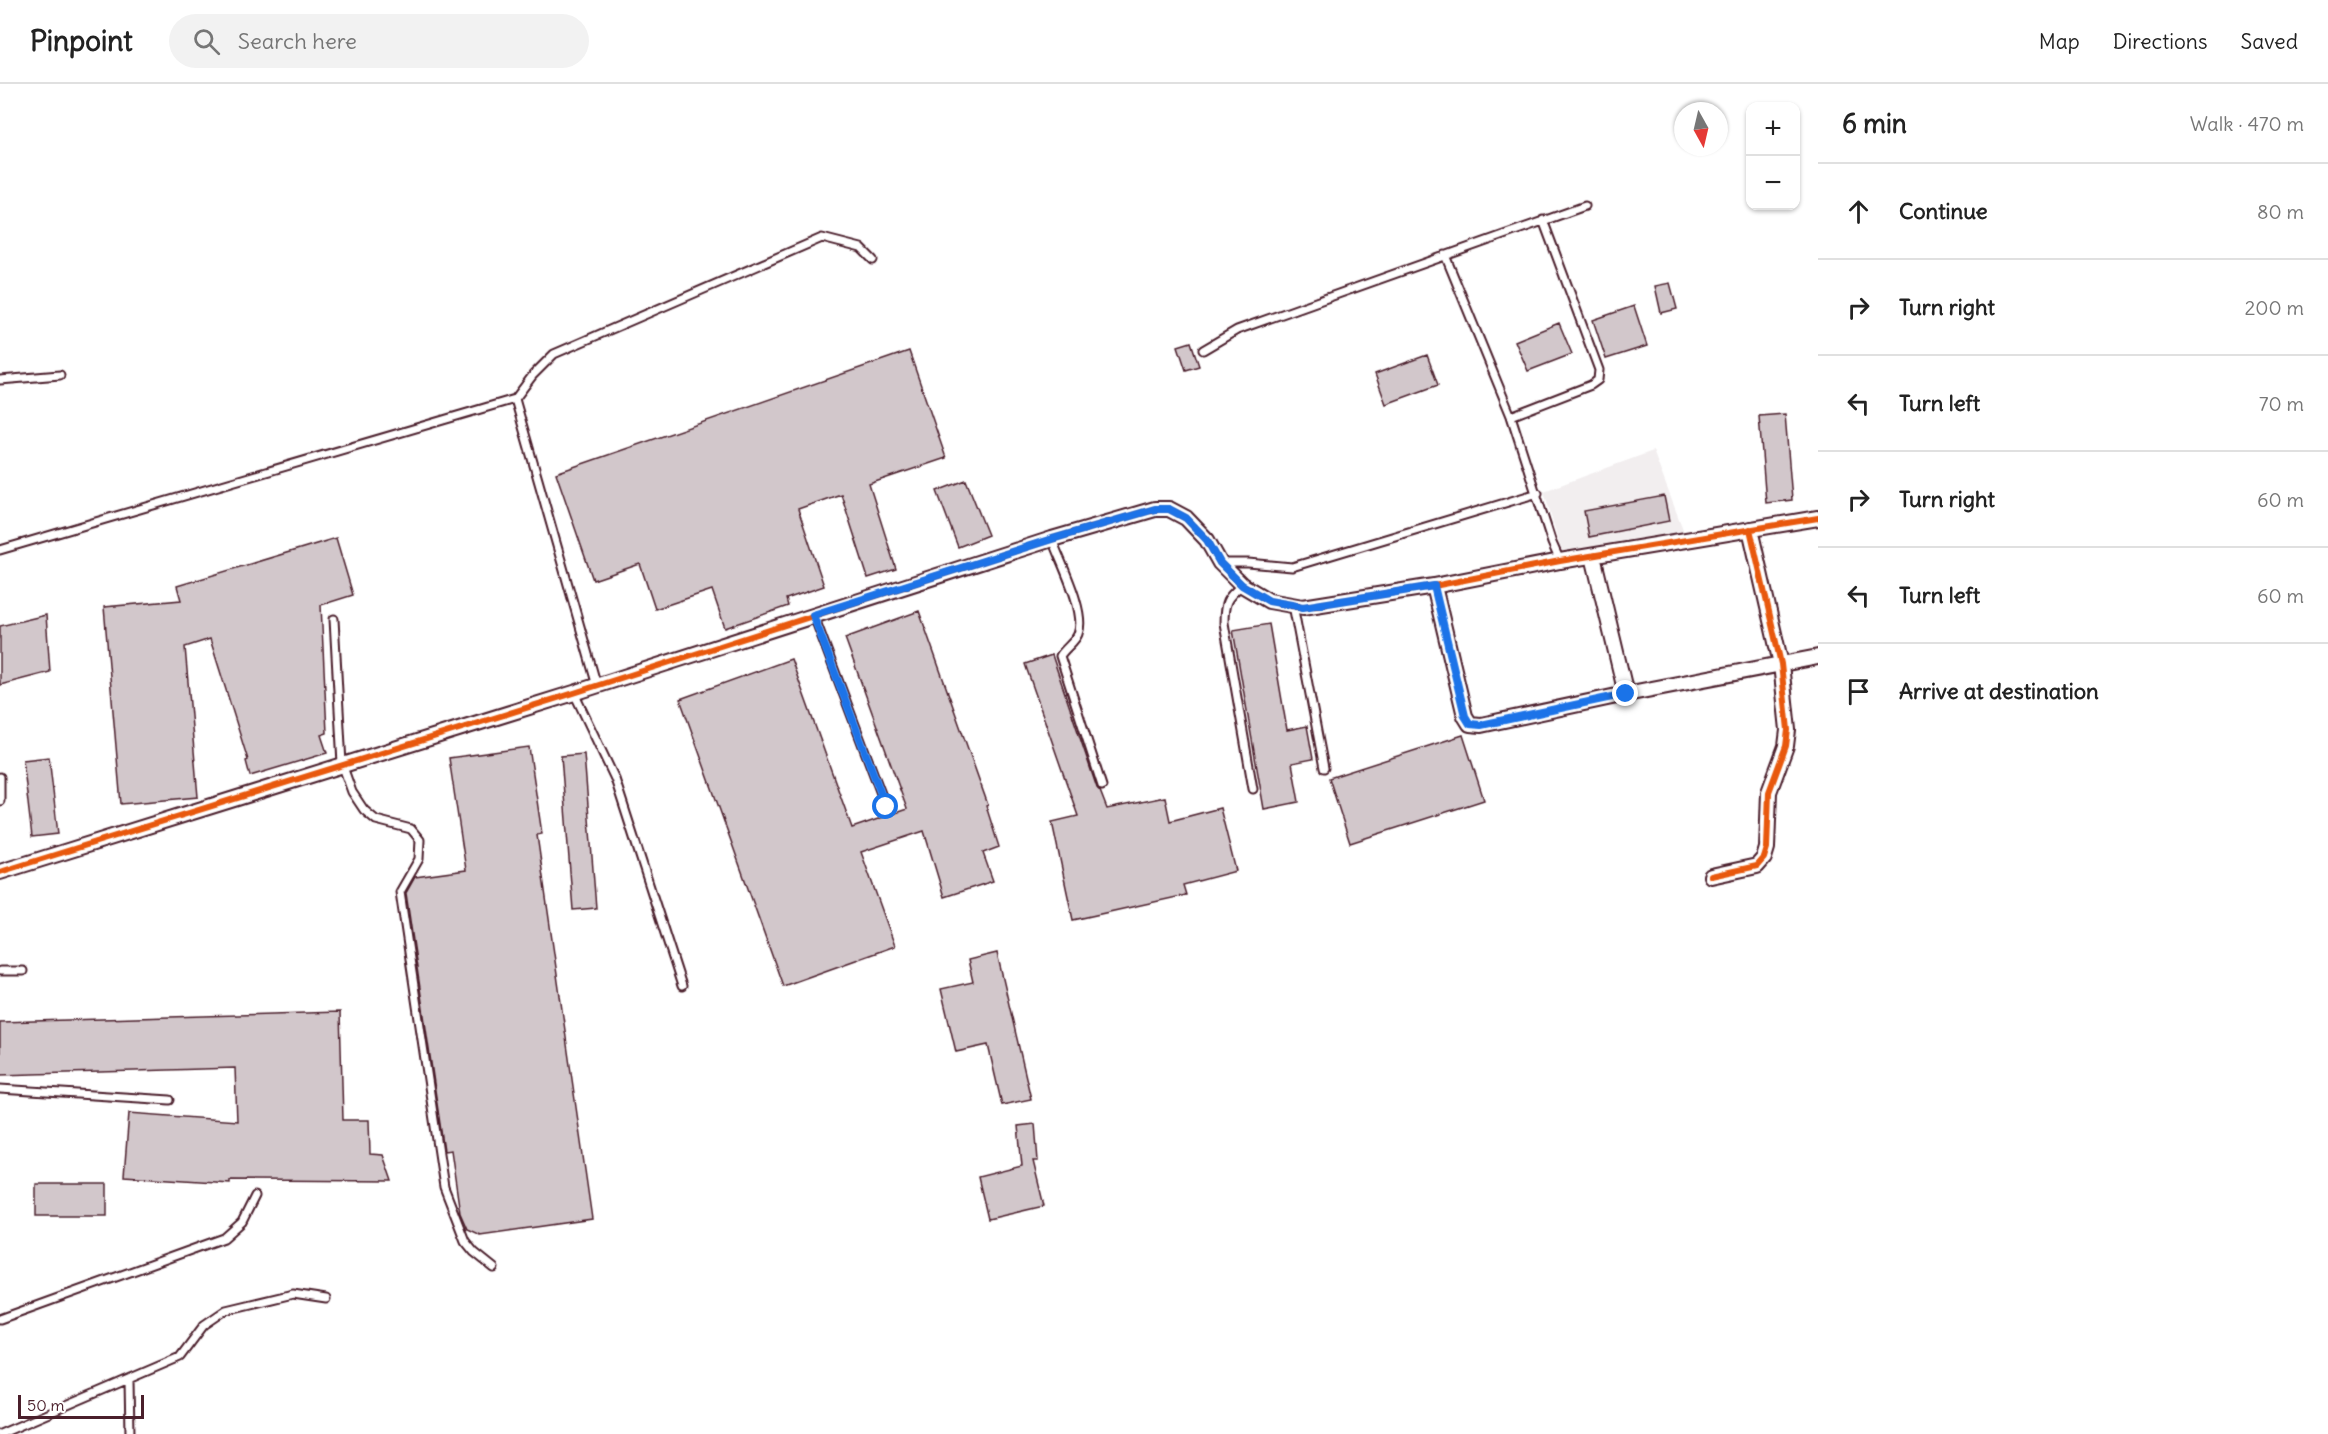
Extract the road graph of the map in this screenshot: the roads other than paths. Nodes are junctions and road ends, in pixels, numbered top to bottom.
1 (1586, 206) dead end
2 (1543, 220) junction
3 (1445, 255) junction
4 (873, 260) dead end
5 (1203, 350) dead end
6 (60, 375) dead end
7 (0, 380) edge
8 (515, 399) junction
9 (1511, 416) junction
10 (1538, 493) junction
11 (1818, 518) edge
12 (1750, 529) junction
13 (1052, 539) junction
14 (0, 550) edge
15 (1593, 556) junction
16 (1560, 561) junction
17 (1220, 563) junction
18 (1242, 585) junction
19 (1434, 586) junction
20 (1293, 605) junction
21 (813, 615) junction
22 (334, 619) dead end
23 (1818, 657) edge
24 (1781, 664) junction
25 (597, 686) junction
26 (574, 693) junction
27 (1626, 694) junction
28 (342, 764) junction
29 (1324, 768) dead end
30 (0, 777) edge
31 (1102, 786) dead end
32 (1253, 789) dead end
33 (0, 801) edge
34 (886, 807) dead end
35 (0, 872) edge
36 (1711, 876) dead end
37 (0, 971) edge
38 (23, 971) dead end
39 (682, 986) dead end
40 (0, 1089) edge
41 (170, 1100) dead end
42 (255, 1196) dead end
43 (494, 1268) dead end
44 (326, 1299) dead end
45 (0, 1319) edge
46 (129, 1381) junction
47 (0, 1434) edge
48 (130, 1434) edge

1 - 2 lane
2 - 3 lane
2 - 9 lane
3 - 5 lane
3 - 9 lane
4 - 8 lane
6 - 7 lane
8 - 14 lane
8 - 25 lane
9 - 10 lane
10 - 16 lane
10 - 17 lane
11 - 12 street
12 - 15 street
12 - 24 street
13 - 17 street
13 - 21 street
13 - 31 lane
15 - 16 street
15 - 27 street
16 - 19 street
17 - 18 street
18 - 20 street
18 - 32 lane
19 - 20 street
19 - 27 street
20 - 29 lane
21 - 25 street
21 - 34 lane
22 - 28 lane
23 - 24 street
24 - 27 street
24 - 36 street
25 - 26 street
26 - 28 street
26 - 39 lane
28 - 35 street
28 - 43 lane
30 - 33 lane
37 - 38 lane
40 - 41 lane
42 - 45 lane
44 - 46 lane
46 - 47 lane
46 - 48 lane

